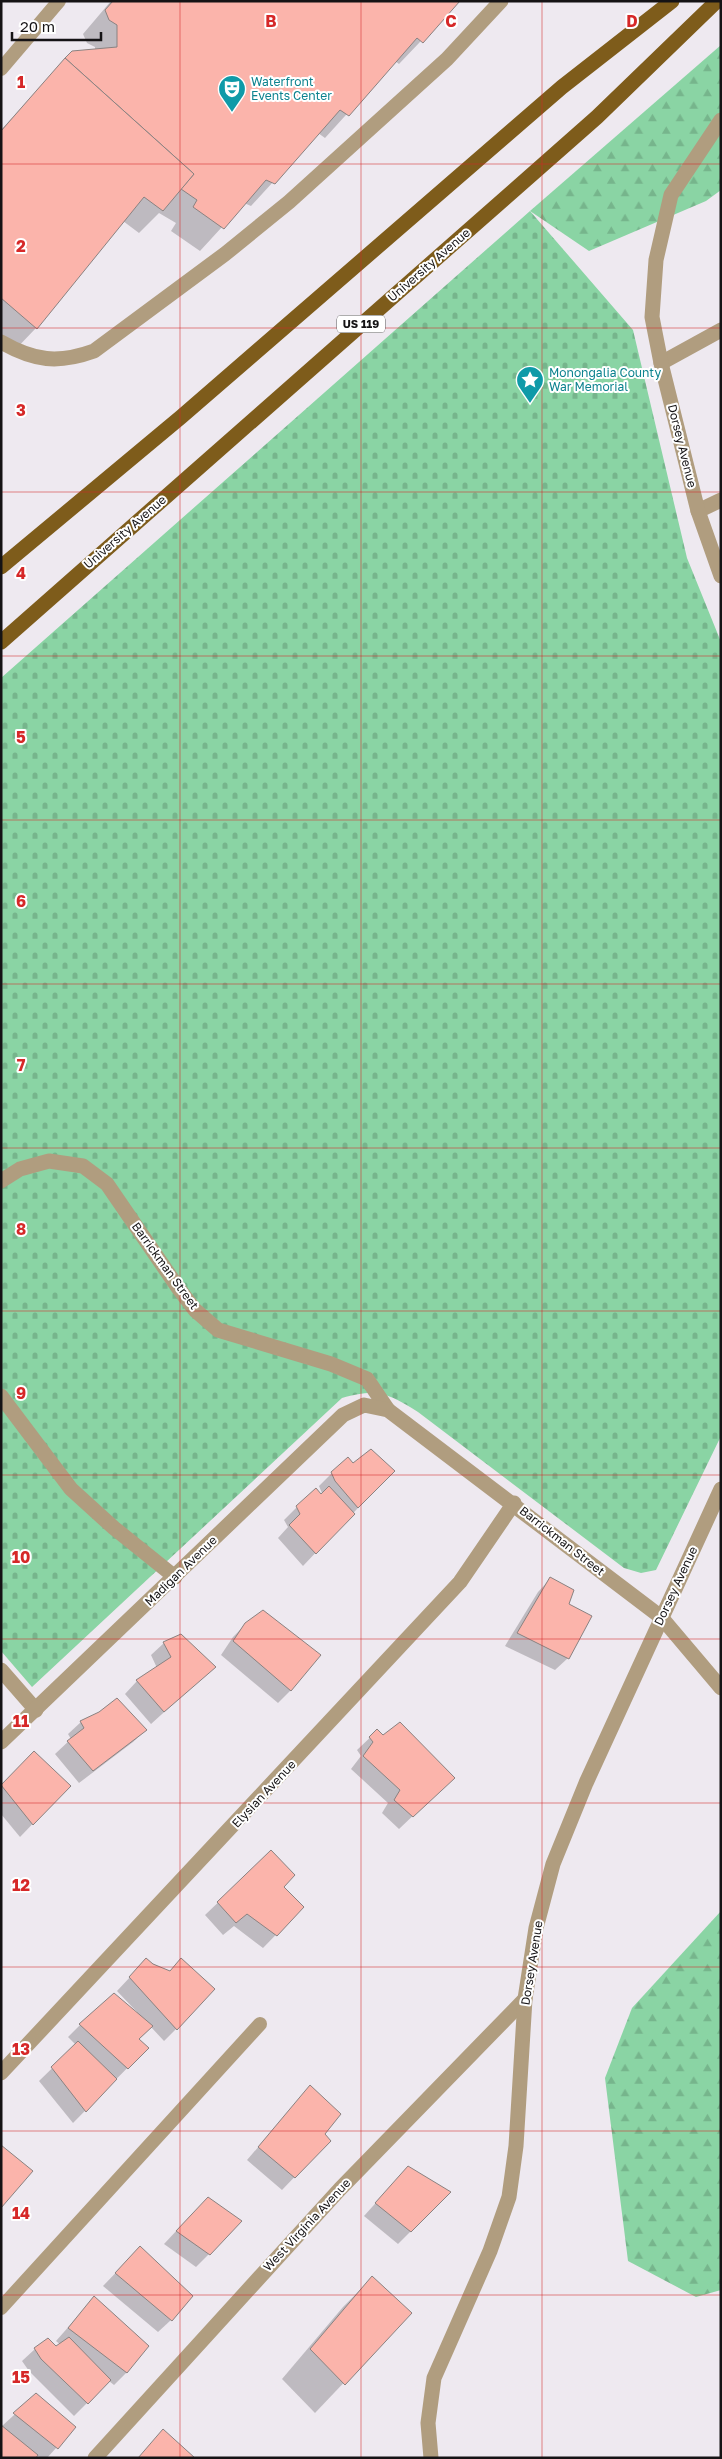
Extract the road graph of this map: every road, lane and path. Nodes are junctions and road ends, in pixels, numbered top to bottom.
1 (59, 1) edge
2 (501, 1) edge
3 (672, 1) edge
4 (717, 1) edge
5 (1, 69) edge
6 (721, 120) edge
7 (721, 330) edge
8 (1, 342) edge
9 (661, 363) junction
10 (721, 500) edge
11 (698, 511) junction
12 (1, 567) edge
13 (721, 576) edge
14 (1, 642) edge
15 (1, 1181) edge
16 (1, 1396) edge
17 (364, 1405) joint
18 (388, 1410) junction
19 (721, 1489) edge
20 (514, 1503) junction
21 (175, 1577) junction
22 (662, 1617) junction
23 (1, 1670) edge
24 (721, 1688) edge
25 (36, 1710) junction
26 (1, 1742) edge
27 (525, 1999) junction
28 (260, 2024) dead end
29 (1, 2073) edge
30 (1, 2308) edge
31 (95, 2458) edge
32 (431, 2458) edge

1 - 5 lane
2 - 8 street
3 - 12 main road
4 - 14 main road, University Avenue / US 119
6 - 9 street, Dorsey Avenue
7 - 9 street
9 - 11 street, Dorsey Avenue
10 - 11 street
11 - 13 street, Dorsey Avenue
15 - 18 street, Barrickman Street
16 - 21 street
17 - 18 street, Barrickman Street
17 - 21 street, Madigan Avenue
18 - 20 street, Barrickman Street
19 - 22 street, Dorsey Avenue
20 - 22 street, Barrickman Street
20 - 29 street, Elysian Avenue
21 - 25 street, Madigan Avenue
22 - 24 street, Barrickman Street
22 - 27 street, Dorsey Avenue
23 - 25 street
25 - 26 street, Madigan Avenue
27 - 31 street, West Virginia Avenue
27 - 32 street, Dorsey Avenue
28 - 30 lane

